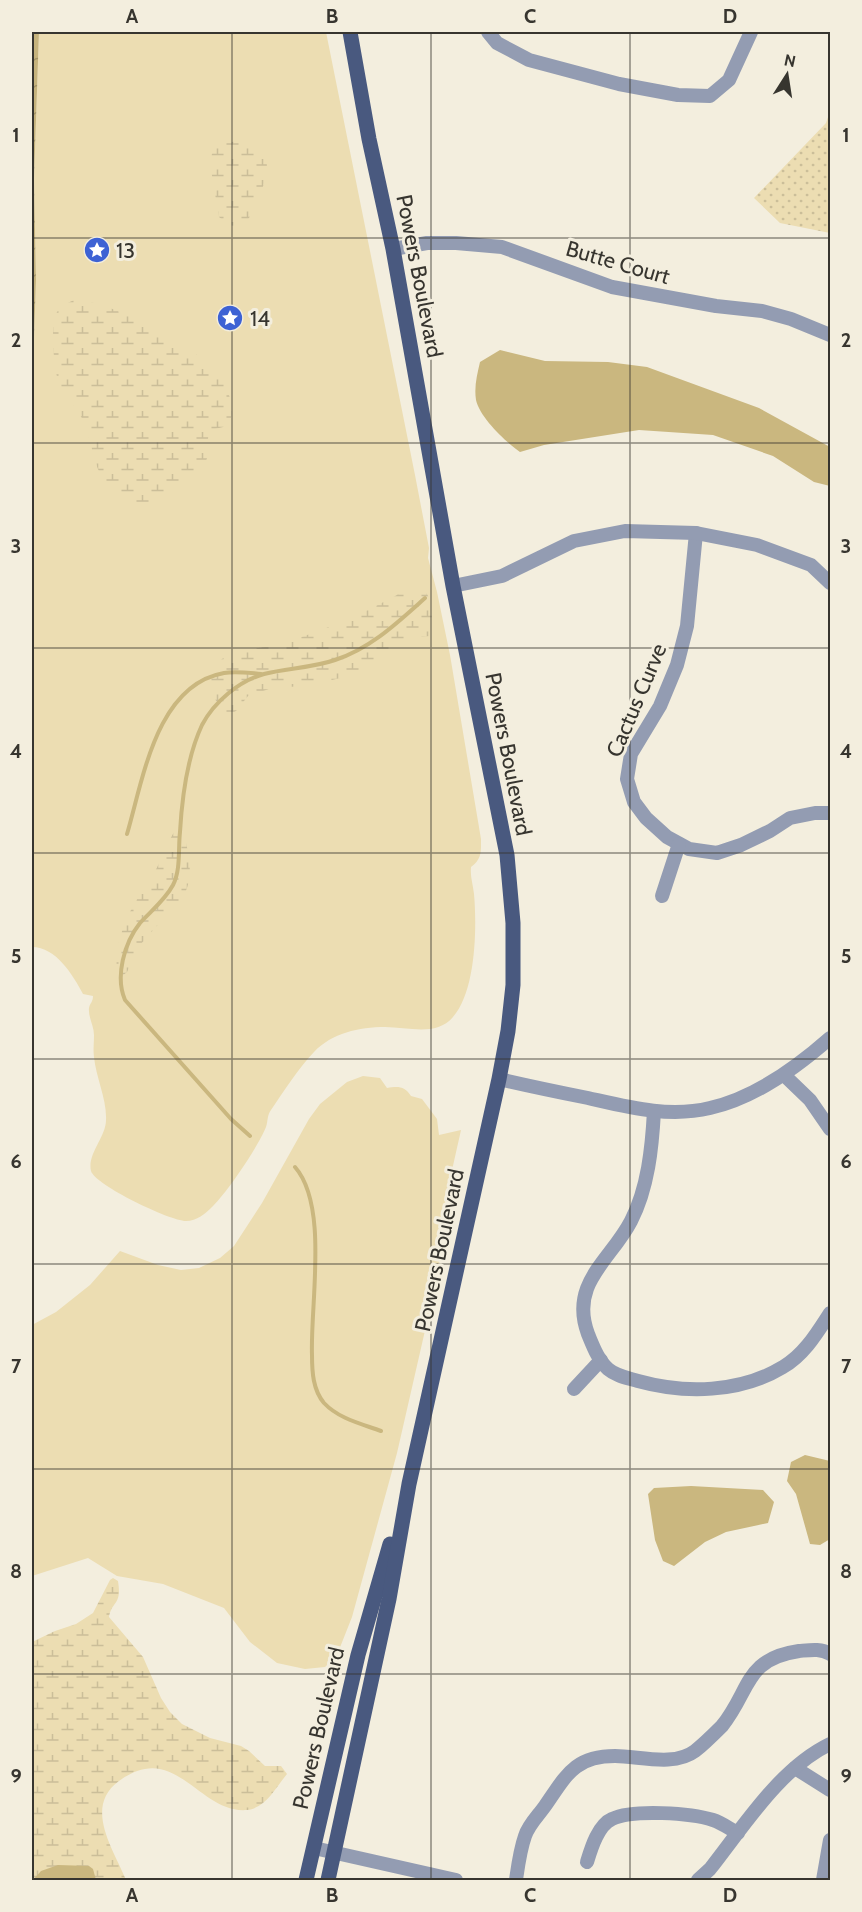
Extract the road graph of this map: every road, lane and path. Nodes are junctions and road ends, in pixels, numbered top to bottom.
1 (350, 32) edge
2 (488, 32) edge
3 (751, 32) edge
4 (393, 249) junction
5 (831, 335) edge
6 (696, 533) junction
7 (831, 583) edge
8 (453, 586) junction
9 (831, 813) edge
10 (680, 844) junction
11 (662, 896) dead end
12 (831, 1038) edge
13 (784, 1075) junction
14 (499, 1079) junction
15 (654, 1111) junction
16 (831, 1129) edge
17 (831, 1313) edge
18 (601, 1360) junction
19 (574, 1389) dead end
20 (409, 1484) junction
21 (831, 1654) edge
22 (831, 1744) edge
23 (795, 1768) junction
24 (831, 1790) edge
25 (738, 1833) junction
26 (831, 1840) edge
27 (314, 1848) junction
28 (335, 1853) junction
29 (587, 1862) dead end
30 (306, 1881) edge
31 (328, 1881) edge
32 (456, 1881) edge
33 (516, 1881) edge
34 (698, 1881) edge
35 (823, 1881) edge

1 - 4 main road, Powers Boulevard
2 - 3 street
4 - 5 street, Butte Court
4 - 8 main road, Powers Boulevard
6 - 7 street
6 - 8 street
6 - 10 street, Cactus Curve
8 - 14 main road, Powers Boulevard
9 - 10 street, Cactus Curve
10 - 11 street
12 - 13 street
13 - 15 street
13 - 16 street
14 - 15 street
14 - 20 main road, Powers Boulevard
15 - 18 street
17 - 18 street
18 - 19 street
20 - 27 main road, Powers Boulevard
20 - 28 main road, Powers Boulevard
21 - 33 street
22 - 23 street
23 - 24 street
23 - 25 street
25 - 29 street
25 - 34 street
26 - 35 street
27 - 28 street
27 - 30 main road, Powers Boulevard
28 - 31 main road, Powers Boulevard
28 - 32 street

